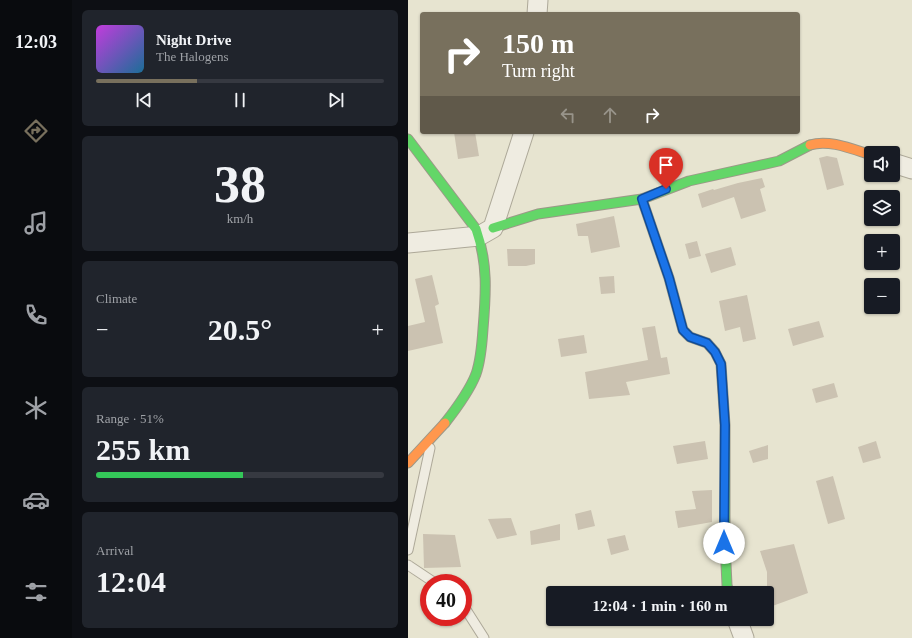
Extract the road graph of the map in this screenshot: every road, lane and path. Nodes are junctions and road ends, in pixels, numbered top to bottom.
1 (538, 0) edge
2 (537, 12) edge
3 (523, 134) edge
4 (408, 139) edge
5 (864, 153) edge
6 (900, 166) edge
7 (912, 170) edge
8 (642, 199) junction
9 (486, 232) junction
10 (408, 243) edge
11 (432, 440) junction
12 (408, 463) edge
13 (408, 550) edge
14 (408, 565) edge
15 (422, 574) edge
16 (727, 586) edge
17 (472, 619) edge
18 (740, 626) edge
19 (484, 638) edge
20 (744, 638) edge

1 - 2 street
3 - 9 street
4 - 9 street
5 - 8 street
6 - 7 street
8 - 9 street
8 - 16 street
9 - 10 street
9 - 11 street
11 - 12 street
11 - 13 lane
14 - 15 lane
17 - 19 lane
18 - 20 street

